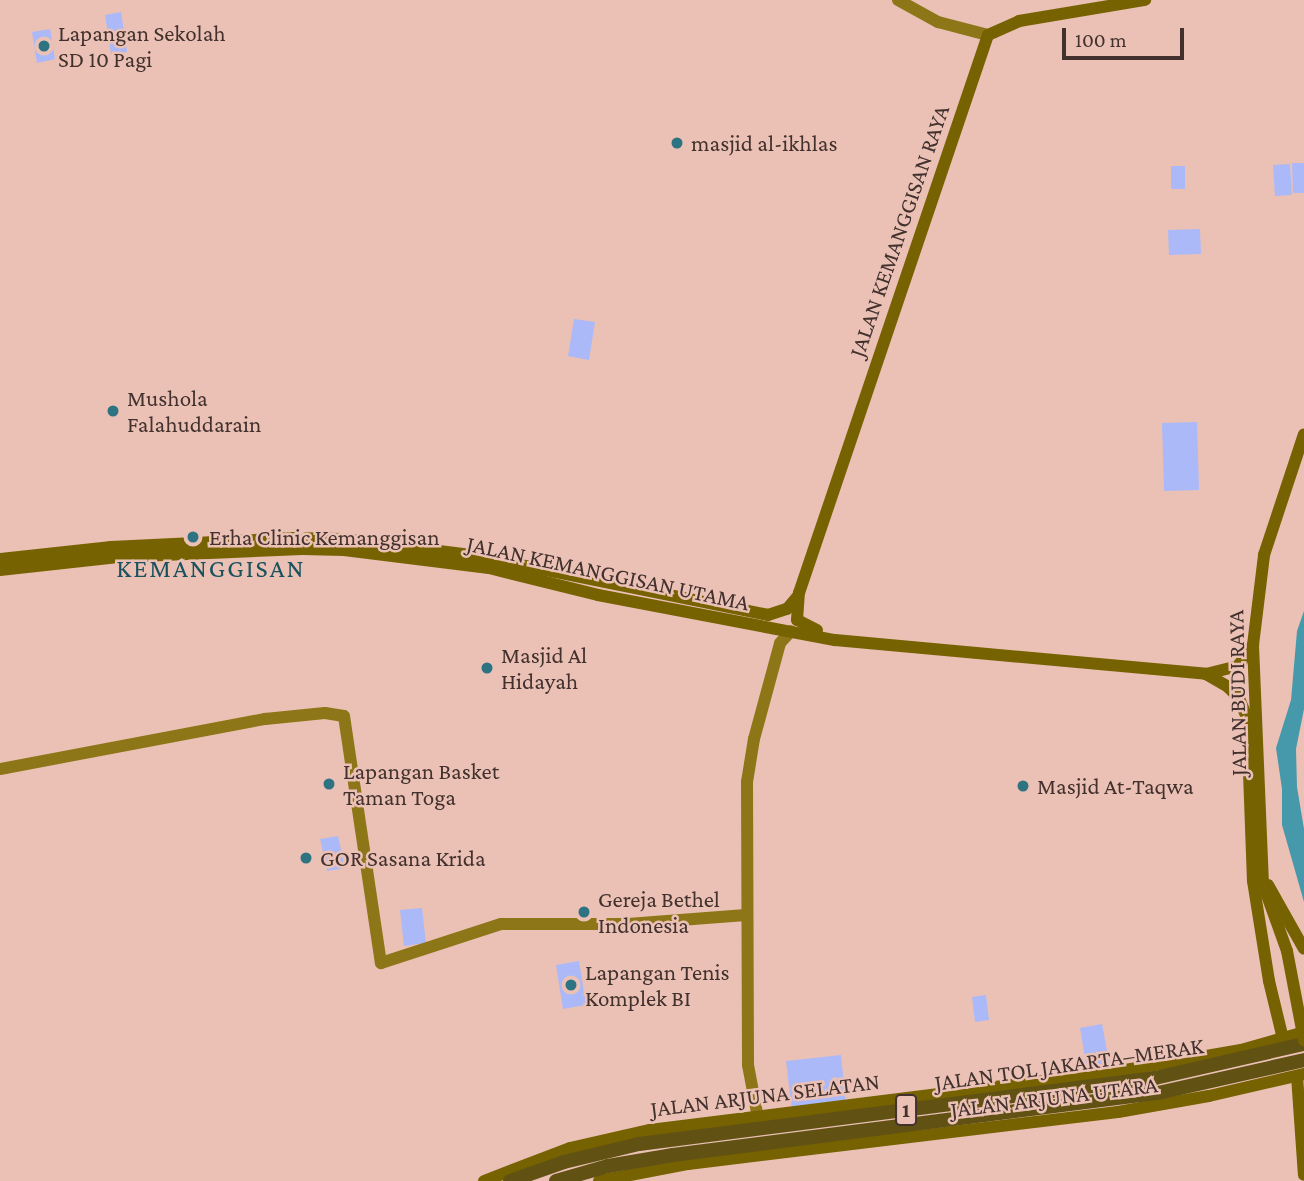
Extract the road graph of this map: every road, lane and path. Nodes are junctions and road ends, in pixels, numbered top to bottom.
1 (898, 0) edge
2 (1145, 0) edge
3 (988, 35) junction
4 (1304, 433) edge
5 (0, 559) edge
6 (0, 570) edge
7 (799, 593) junction
8 (777, 629) junction
9 (791, 631) junction
10 (835, 640) junction
11 (780, 643) junction
12 (1253, 645) junction
13 (1206, 674) junction
14 (0, 769) edge
15 (1258, 878) junction
16 (746, 915) junction
17 (1304, 948) edge
18 (1304, 1032) edge
19 (1283, 1039) junction
20 (1304, 1042) edge
21 (1304, 1060) edge
22 (1300, 1075) edge
23 (758, 1118) junction
24 (1304, 1175) edge
25 (484, 1181) edge
26 (510, 1181) edge
27 (556, 1181) edge
28 (599, 1181) edge

1 - 3 street
2 - 3 main road
3 - 7 main road, JALAN KEMANGGISAN RAYA
4 - 12 main road, JALAN BUDI RAYA
5 - 7 main road, JALAN KEMANGGISAN UTAMA
6 - 8 main road, JALAN KEMANGGISAN UTAMA
7 - 10 main road
8 - 9 main road, JALAN KEMANGGISAN UTAMA
8 - 11 street
9 - 10 main road, JALAN KEMANGGISAN UTAMA
9 - 11 street
10 - 13 main road, JALAN KEMANGGISAN UTAMA
11 - 16 street
12 - 13 main road, JALAN KEMANGGISAN UTAMA
12 - 15 main road, JALAN BUDI RAYA
13 - 15 main road, JALAN BUDI RAYA
14 - 16 street
15 - 17 main road, JALAN BUDI RAYA
15 - 19 main road, JALAN BUDI RAYA
15 - 20 main road, bridge
16 - 23 street
18 - 19 main road, JALAN ARJUNA SELATAN
19 - 23 main road, JALAN ARJUNA SELATAN
20 - 26 highway, JALAN TOL JAKARTA–MERAK / 1
21 - 27 highway, JALAN TOL JAKARTA–MERAK / 1
22 - 24 main road
22 - 28 main road, JALAN ARJUNA UTARA
23 - 25 main road, JALAN ARJUNA SELATAN

